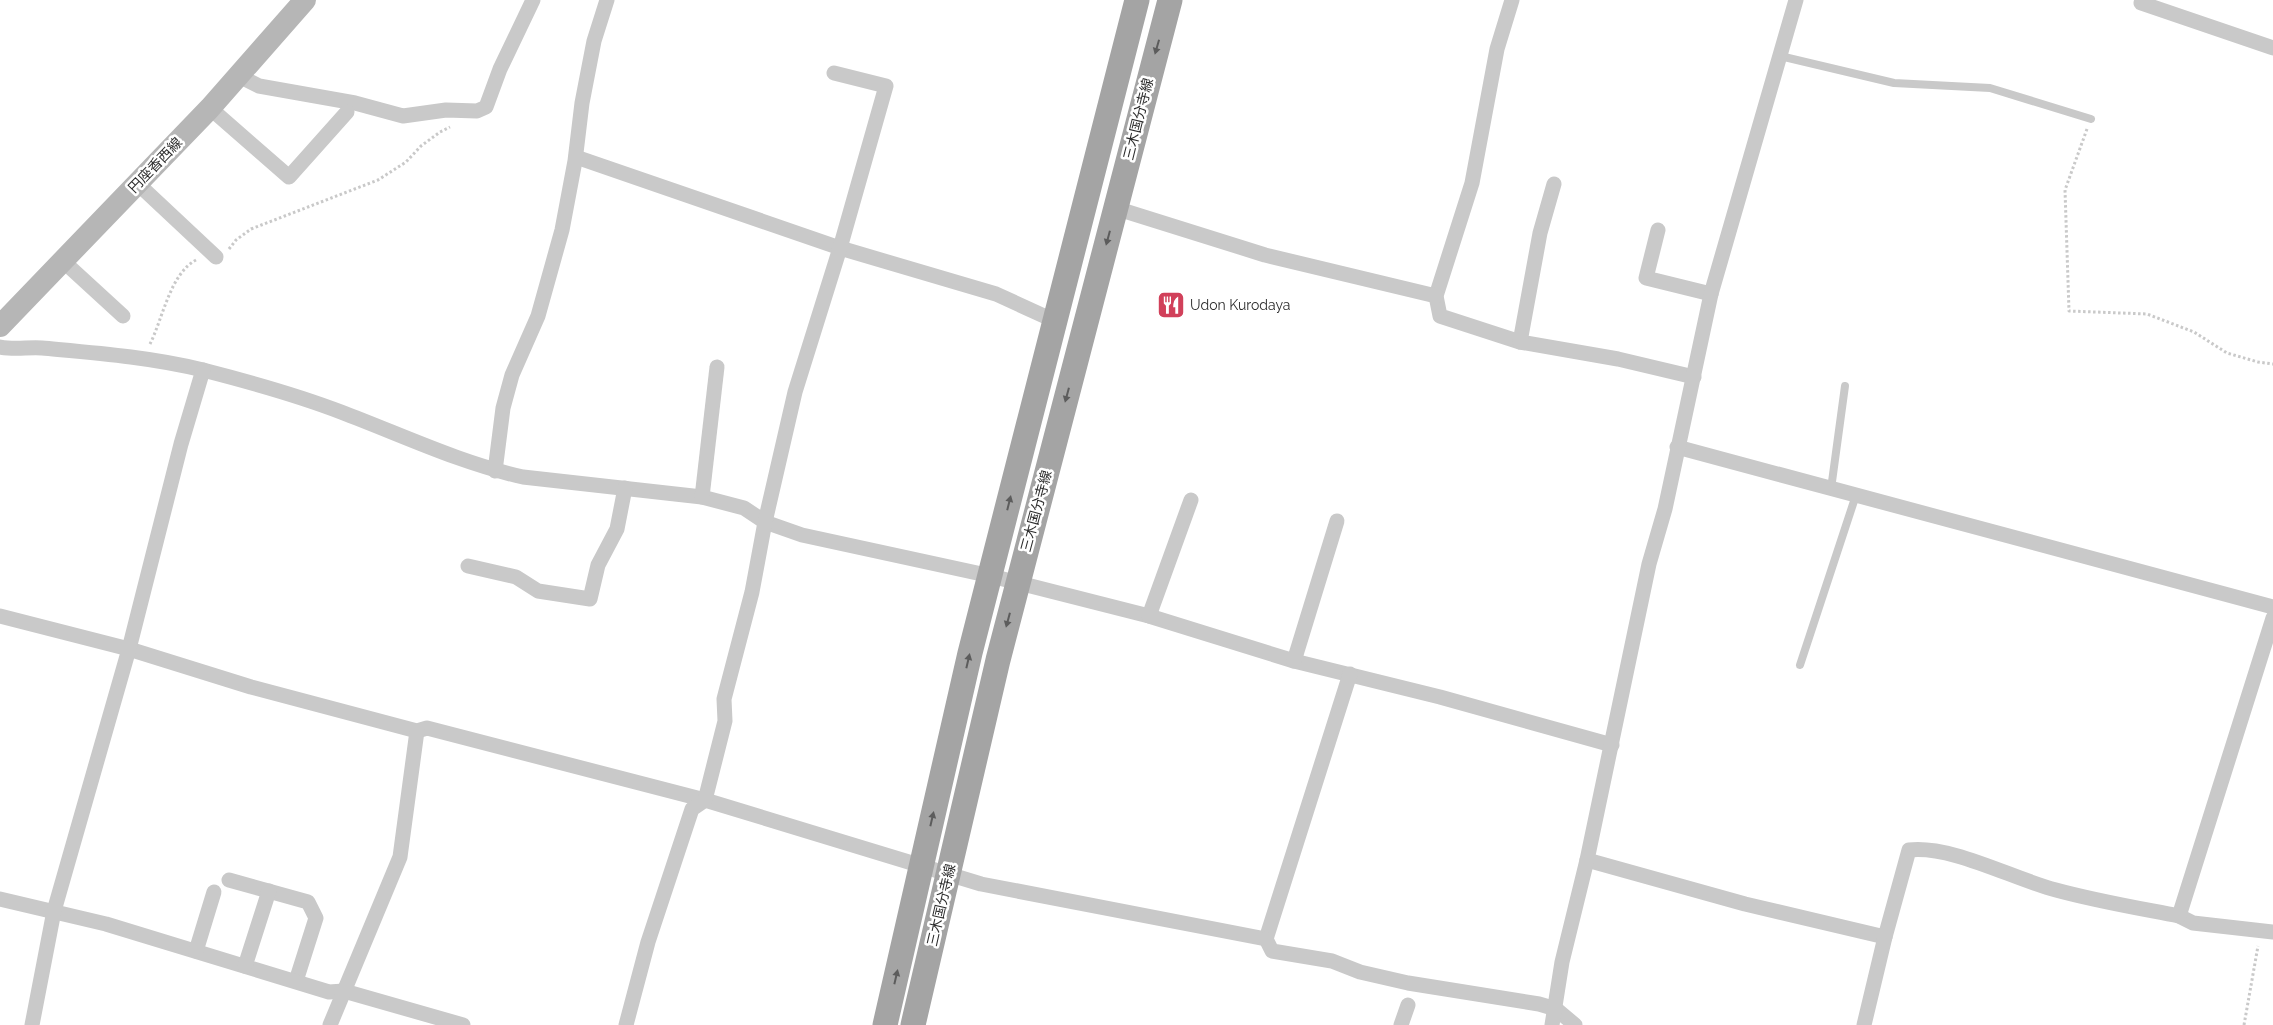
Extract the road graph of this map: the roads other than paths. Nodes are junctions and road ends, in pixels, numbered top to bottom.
1 (305, 0) edge
2 (532, 0) edge
3 (607, 0) edge
4 (1138, 0) edge
5 (1170, 0) edge
6 (1512, 0) edge
7 (1796, 0) edge
8 (2141, 3) dead end
9 (2273, 48) edge
10 (1780, 56) junction
11 (834, 73) dead end
12 (237, 75) junction
13 (210, 108) junction
14 (347, 112) dead end
15 (2091, 119) road end
16 (576, 157) junction
17 (137, 183) junction
18 (1554, 184) dead end
19 (1115, 208) junction
20 (1658, 230) dead end
21 (840, 248) junction
22 (216, 257) road end
23 (63, 261) junction
24 (1711, 294) junction
25 (1436, 296) junction
26 (124, 316) dead end
27 (1055, 321) junction
28 (0, 326) edge
29 (1520, 342) junction
30 (0, 347) edge
31 (717, 367) dead end
32 (203, 370) junction
33 (1694, 377) junction
34 (1845, 386) dead end
35 (1677, 447) junction
36 (495, 471) junction
37 (625, 488) junction
38 (1831, 489) junction
39 (1856, 495) junction
40 (702, 498) junction
41 (1191, 500) dead end
42 (1337, 521) dead end
43 (765, 522) junction
44 (468, 566) dead end
45 (991, 576) junction
46 (1018, 582) junction
47 (2273, 607) edge
48 (0, 616) edge
49 (1149, 616) junction
50 (2273, 618) edge
51 (129, 649) junction
52 (1294, 661) junction
53 (1800, 665) dead end
54 (1350, 674) junction
55 (417, 730) junction
56 (1612, 745) junction
57 (705, 800) junction
58 (1587, 860) junction
59 (922, 865) junction
60 (948, 872) junction
61 (229, 880) dead end
62 (269, 891) junction
63 (214, 892) dead end
64 (0, 899) edge
65 (54, 911) junction
66 (2179, 916) junction
67 (2267, 932) edge
68 (1885, 937) junction
69 (1266, 939) junction
70 (196, 951) junction
71 (245, 966) junction
72 (296, 981) junction
73 (344, 991) junction
74 (1408, 1005) dead end
75 (1556, 1009) junction
76 (32, 1025) edge
77 (330, 1025) edge
78 (463, 1025) edge
79 (626, 1025) edge
80 (885, 1025) edge
81 (913, 1025) edge
82 (1401, 1025) edge
83 (1552, 1025) edge
84 (1575, 1025) edge
85 (1864, 1025) edge

1 - 12 main road, 円座香西線
2 - 12 street
3 - 16 street
4 - 27 main road, 三木国分寺線
5 -> 19 main road, 三木国分寺線
6 - 25 street
7 - 10 street
8 - 9 street
10 - 15 lane
10 - 24 street
11 - 21 street
12 - 13 main road, 円座香西線
13 - 14 street
13 - 17 main road, 円座香西線
16 - 21 street
16 - 36 street
17 - 22 street
17 - 23 main road, 円座香西線
18 - 29 street
19 - 25 street
19 -> 46 main road, 三木国分寺線
20 - 24 street
21 - 27 street
21 - 43 street
23 - 26 street
23 - 28 main road, 円座香西線
24 - 33 street
25 - 29 street
45 -> 27 main road, 三木国分寺線
29 - 33 street
30 - 32 street
31 - 40 street
32 - 36 street
32 - 51 street
33 - 35 street
34 - 38 lane
35 - 38 street
35 - 56 street
36 - 37 street
37 - 40 street
37 - 44 street
38 - 39 street
39 - 47 street
39 - 53 lane
40 - 43 street
41 - 49 street
42 - 52 street
43 - 45 street
43 - 57 street
45 - 46 street
59 -> 45 main road, 三木国分寺線
46 - 49 street
46 -> 60 main road, 三木国分寺線
48 - 51 street
49 - 52 street
50 - 66 street
51 - 55 street
51 - 65 street
52 - 54 street
54 - 56 street
54 - 69 street
55 - 57 street
55 - 73 street
56 - 58 street
57 - 59 street
57 - 79 street
58 - 68 street
58 - 75 street
59 - 60 street
80 -> 59 main road, 三木国分寺線
60 - 69 street
60 - 81 main road, 三木国分寺線
61 - 62 street
62 - 71 street
62 - 72 street
63 - 70 street
64 - 65 street
65 - 70 street
65 - 76 street
66 - 67 street
66 - 68 street
68 - 85 street
69 - 75 street
70 - 71 street
71 - 72 street
72 - 73 street
73 - 77 street
73 - 78 street
74 - 82 street
75 - 83 street
75 - 84 street

